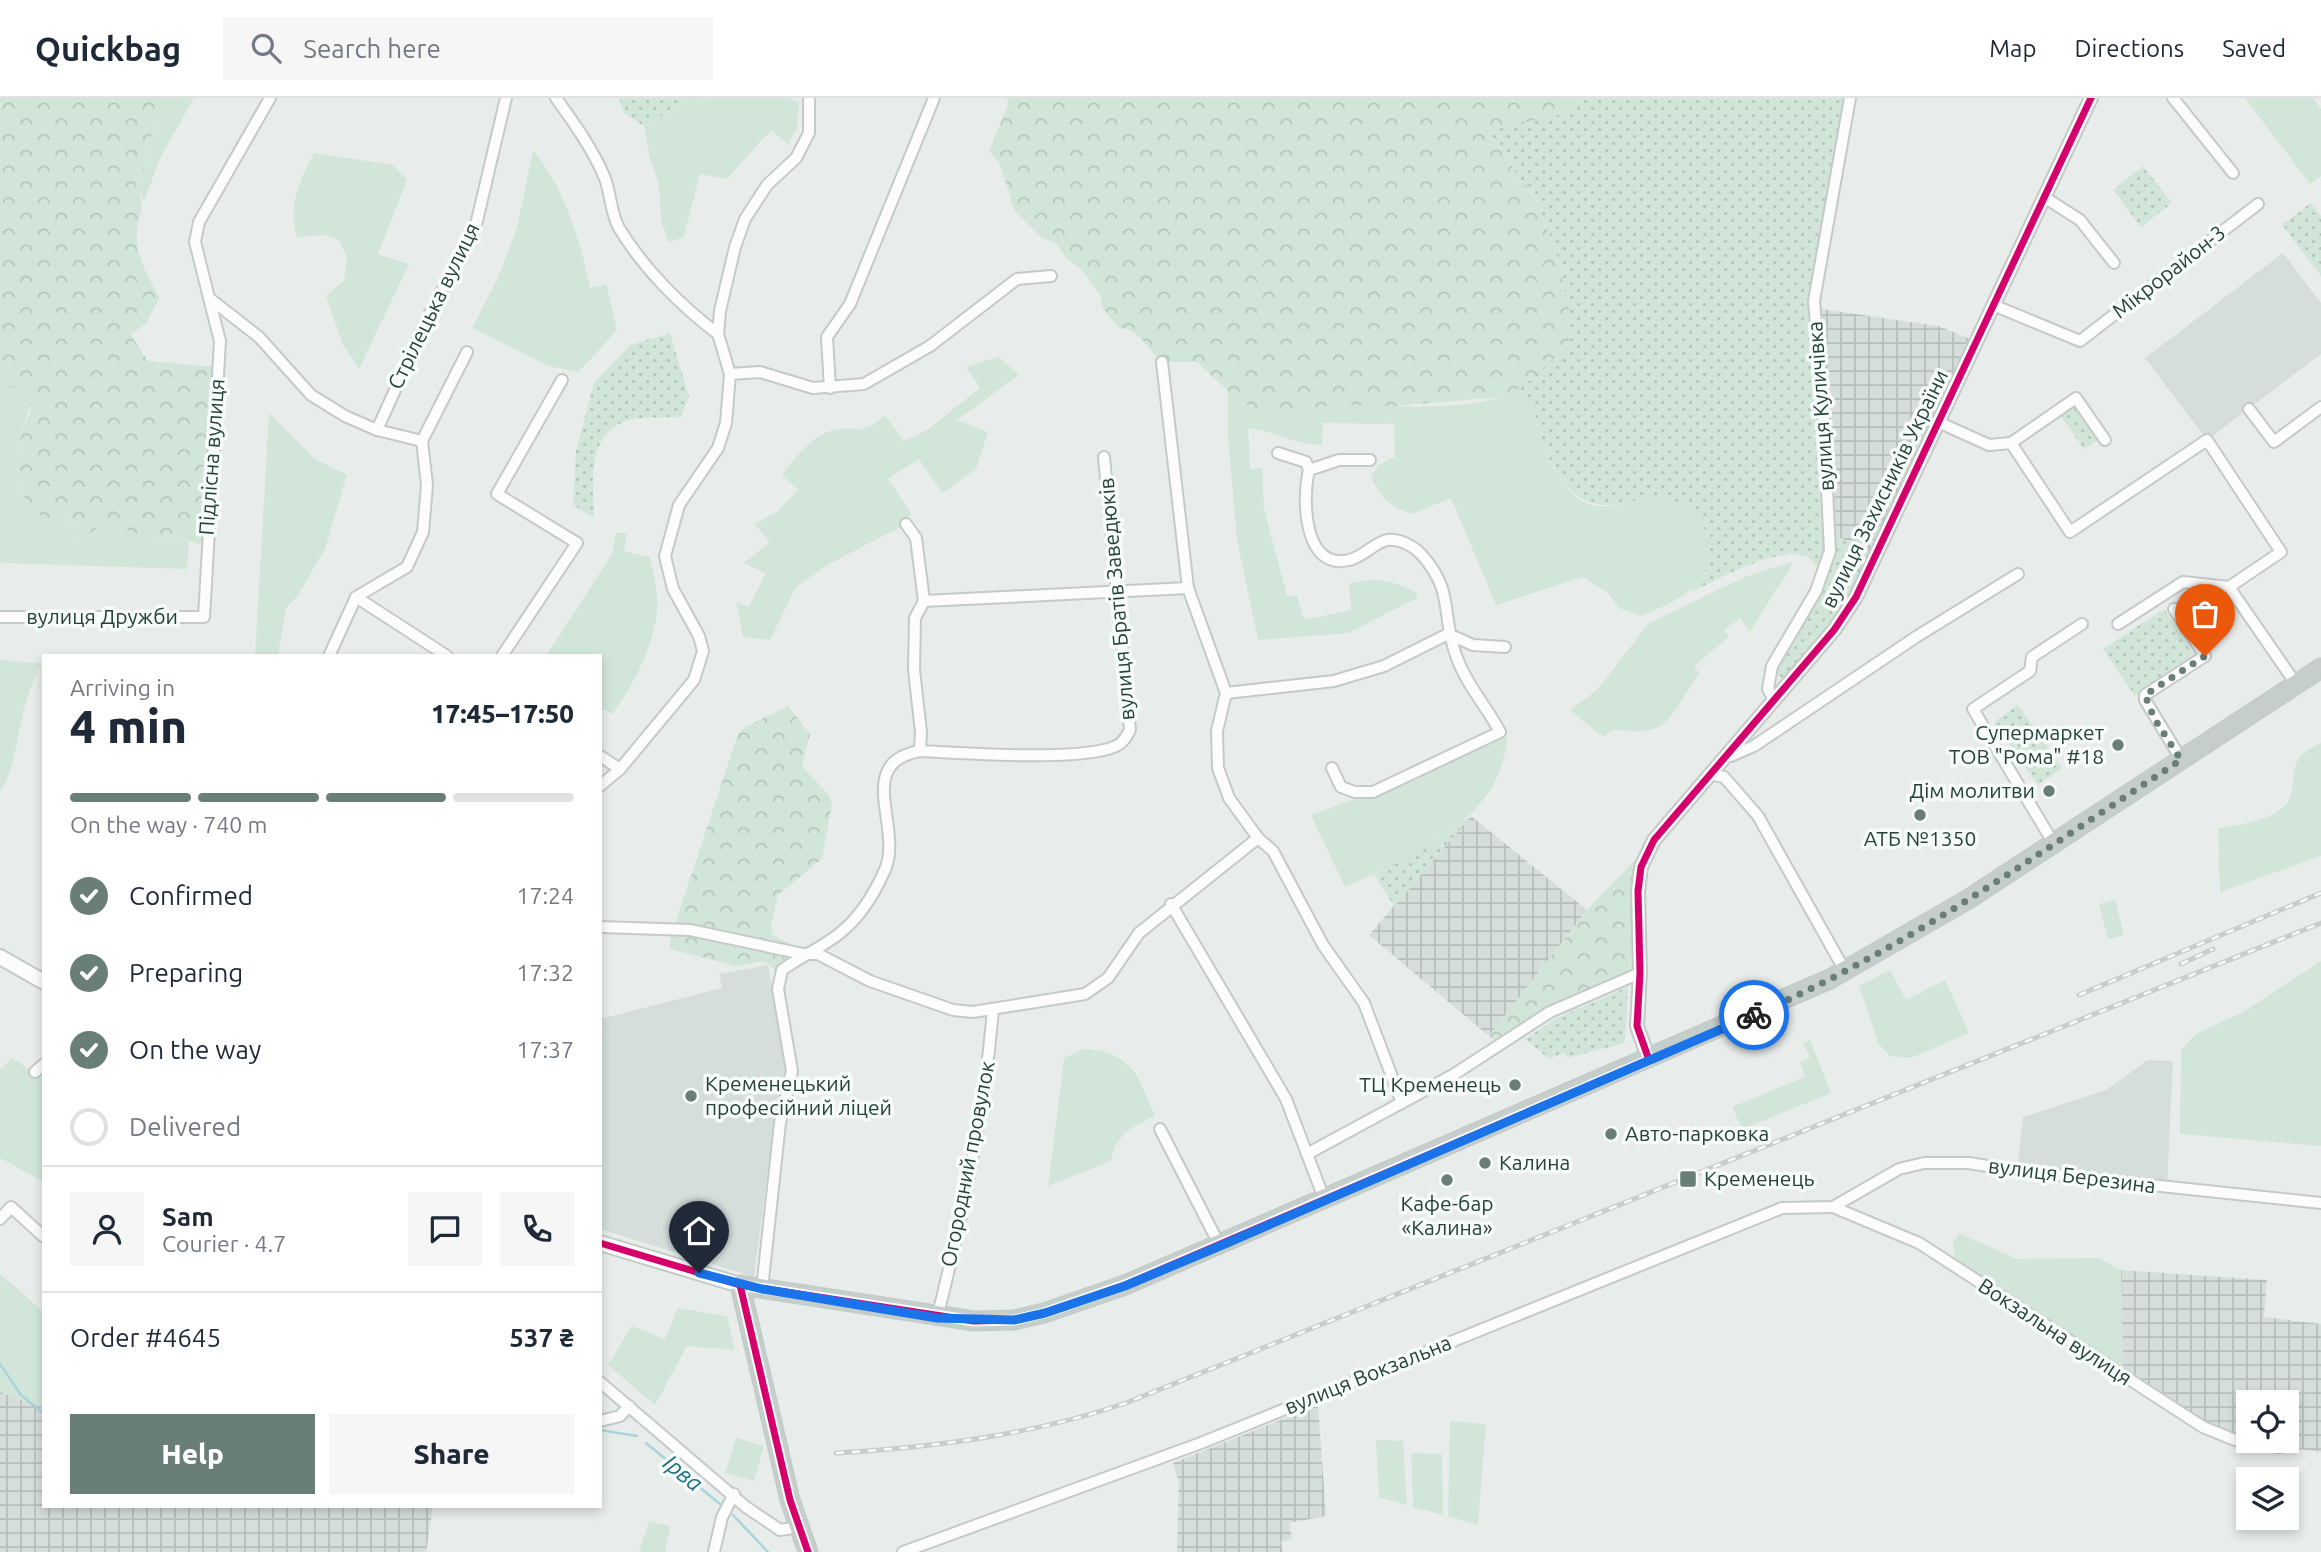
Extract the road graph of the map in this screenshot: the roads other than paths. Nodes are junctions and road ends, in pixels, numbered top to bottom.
1 (270, 98) edge
2 (506, 98) edge
3 (556, 98) edge
4 (809, 98) edge
5 (934, 98) edge
6 (1850, 98) edge
7 (2091, 98) edge
8 (2174, 98) edge
9 (2233, 173) dead end
10 (2044, 197) junction
11 (2258, 204) dead end
12 (2114, 262) dead end
13 (1051, 276) dead end
14 (209, 298) junction
15 (1993, 305) junction
16 (718, 334) junction
17 (467, 352) dead end
18 (1162, 362) dead end
19 (730, 374) junction
20 (562, 380) dead end
21 (830, 388) junction
22 (2321, 407) edge
23 (2249, 409) dead end
24 (1938, 422) junction
25 (377, 430) junction
26 (2105, 440) dead end
27 (422, 441) junction
28 (2011, 443) junction
29 (1278, 453) dead end
30 (1104, 457) dead end
31 (1370, 460) dead end
32 (1308, 470) junction
33 (906, 524) dead end
34 (2018, 574) dead end
35 (2229, 587) junction
36 (1188, 588) junction
37 (1117, 592) junction
38 (356, 597) junction
39 (924, 601) junction
40 (2174, 609) dead end
41 (0, 617) edge
42 (204, 617) joint
43 (2082, 624) dead end
44 (2118, 624) dead end
45 (1448, 634) junction
46 (1505, 647) dead end
47 (330, 654) edge
48 (444, 654) edge
49 (503, 654) edge
50 (2321, 668) edge
51 (2296, 684) junction
52 (1226, 694) junction
53 (1774, 700) junction
54 (920, 751) junction
55 (1727, 754) junction
56 (2178, 755) junction
57 (602, 757) edge
58 (1332, 768) dead end
59 (620, 769) junction
60 (1709, 774) junction
61 (602, 784) edge
62 (1258, 838) junction
63 (2054, 844) junction
64 (1171, 904) junction
65 (602, 927) edge
66 (803, 954) junction
67 (0, 957) edge
68 (1844, 971) junction
69 (1640, 973) junction
70 (42, 981) edge
71 (993, 1010) junction
72 (1649, 1060) junction
73 (1402, 1103) junction
74 (1160, 1129) dead end
75 (1307, 1154) junction
76 (1325, 1201) junction
77 (0, 1202) edge
78 (2321, 1203) edge
79 (1833, 1206) junction
80 (11, 1207) junction
81 (0, 1219) edge
82 (42, 1235) edge
83 (602, 1243) edge
84 (1220, 1246) junction
85 (740, 1285) junction
86 (762, 1289) junction
87 (937, 1318) junction
88 (602, 1384) edge
89 (629, 1406) junction
90 (602, 1420) edge
91 (2236, 1440) edge
92 (734, 1494) junction
93 (799, 1527) junction
94 (713, 1552) edge
95 (807, 1552) edge
96 (903, 1552) edge

1 - 14 street, Підлісна вулиця
2 - 25 street, Стрілецька вулиця
3 - 16 street
4 - 16 street
5 - 21 street
6 - 53 street, вулиця Куличівка
7 - 10 street, вулиця Захисників України
8 - 9 street
10 - 12 street
10 - 15 street, вулиця Захисників України
11 - 15 street, Мікрорайон-3
13 - 21 street
14 - 25 street
14 - 42 street, Підлісна вулиця
15 - 24 street, вулиця Захисників України
16 - 19 street
17 - 27 street
18 - 36 street
19 - 21 street
19 - 59 street
20 - 49 street
22 - 23 street
24 - 28 street
24 - 53 street, вулиця Захисників України
25 - 27 street
26 - 28 street
27 - 38 street
28 - 35 street
29 - 32 street
30 - 37 street, вулиця Братів Заведюків
31 - 32 street
32 - 45 street
33 - 39 street
34 - 55 street
35 - 44 street
35 - 51 street
36 - 37 street
36 - 52 street
37 - 39 street
37 - 54 street, вулиця Братів Заведюків
38 - 47 street
38 - 48 street
39 - 54 street
40 - 56 street
41 - 42 street, вулиця Дружби
43 - 63 street
45 - 46 street
45 - 52 street
45 - 58 street
50 - 51 highway
51 - 56 highway
52 - 62 street
53 - 55 street, вулиця Захисників України
54 - 66 street
55 - 60 street, вулиця Захисників України
56 - 63 highway
57 - 59 street
59 - 61 street
60 - 68 street
60 - 69 street, вулиця Захисників України
62 - 64 street
62 - 73 street
63 - 68 highway
64 - 71 street
64 - 75 street
65 - 66 street
66 - 71 street
66 - 86 street
67 - 70 main road
68 - 72 highway
69 - 72 street, вулиця Захисників України
69 - 73 street
71 - 87 street, Огородний провулок
72 - 76 highway
73 - 75 street
74 - 84 street
75 - 76 street
76 - 84 highway
77 - 80 street
78 - 79 street, вулиця Березина
79 - 91 street, Вокзальна вулиця
79 - 96 street, вулиця Вокзальна
80 - 81 street
80 - 82 street
83 - 85 main road
84 - 87 highway
85 - 86 highway
85 - 93 highway
86 - 87 highway
88 - 89 street
89 - 90 street
89 - 92 street
92 - 93 street
92 - 94 street
93 - 95 highway

